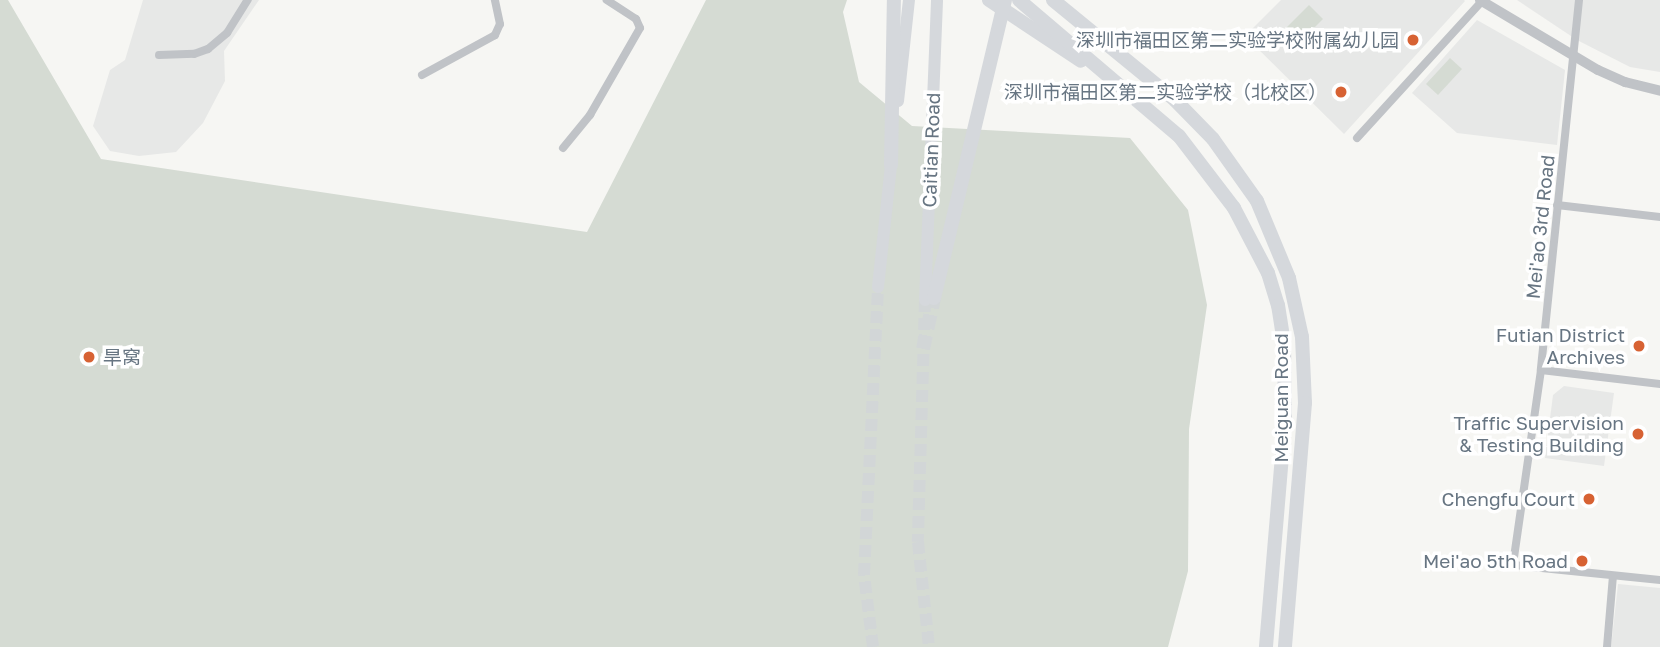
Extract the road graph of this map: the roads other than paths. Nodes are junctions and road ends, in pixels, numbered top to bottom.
1 (248, 0) edge
2 (495, 0) edge
3 (607, 0) edge
4 (894, 0) edge
5 (909, 0) edge
6 (937, 0) edge
7 (989, 0) edge
8 (1005, 0) edge
9 (1019, 0) edge
10 (1053, 0) edge
11 (1071, 0) edge
12 (1579, 0) edge
13 (1480, 1) edge
14 (159, 55) dead end
15 (1125, 58) junction
16 (1575, 58) junction
17 (422, 75) dead end
18 (1660, 91) edge
19 (1142, 103) junction
20 (1357, 138) dead end
21 (563, 148) dead end
22 (891, 165) junction
23 (1558, 205) junction
24 (1660, 217) edge
25 (878, 287) tunnel mouth
26 (930, 299) joint
27 (1541, 370) junction
28 (1660, 384) edge
29 (1613, 576) junction
30 (1660, 580) edge
31 (1266, 647) edge
32 (1285, 647) edge
33 (1607, 647) edge

1 - 14 street
2 - 17 street
3 - 21 street
4 - 22 highway
5 - 22 main road, Caitian Road
6 - 26 main road, Caitian Road
7 - 19 highway
8 - 26 highway
9 - 19 highway, Meiguan Road
10 - 15 highway, Meiguan Road
11 - 15 highway
12 - 16 street, Mei'ao 3rd Road
13 - 16 street
13 - 20 street
15 - 32 highway, Meiguan Road
16 - 18 street
16 - 23 street, Mei'ao 3rd Road
19 - 31 highway, Meiguan Road
22 - 25 main road, Caitian Road
23 - 24 street
23 - 27 street, Mei'ao 3rd Road
27 - 28 street
27 - 29 street, Mei'ao 3rd Road
29 - 30 street
29 - 33 street

